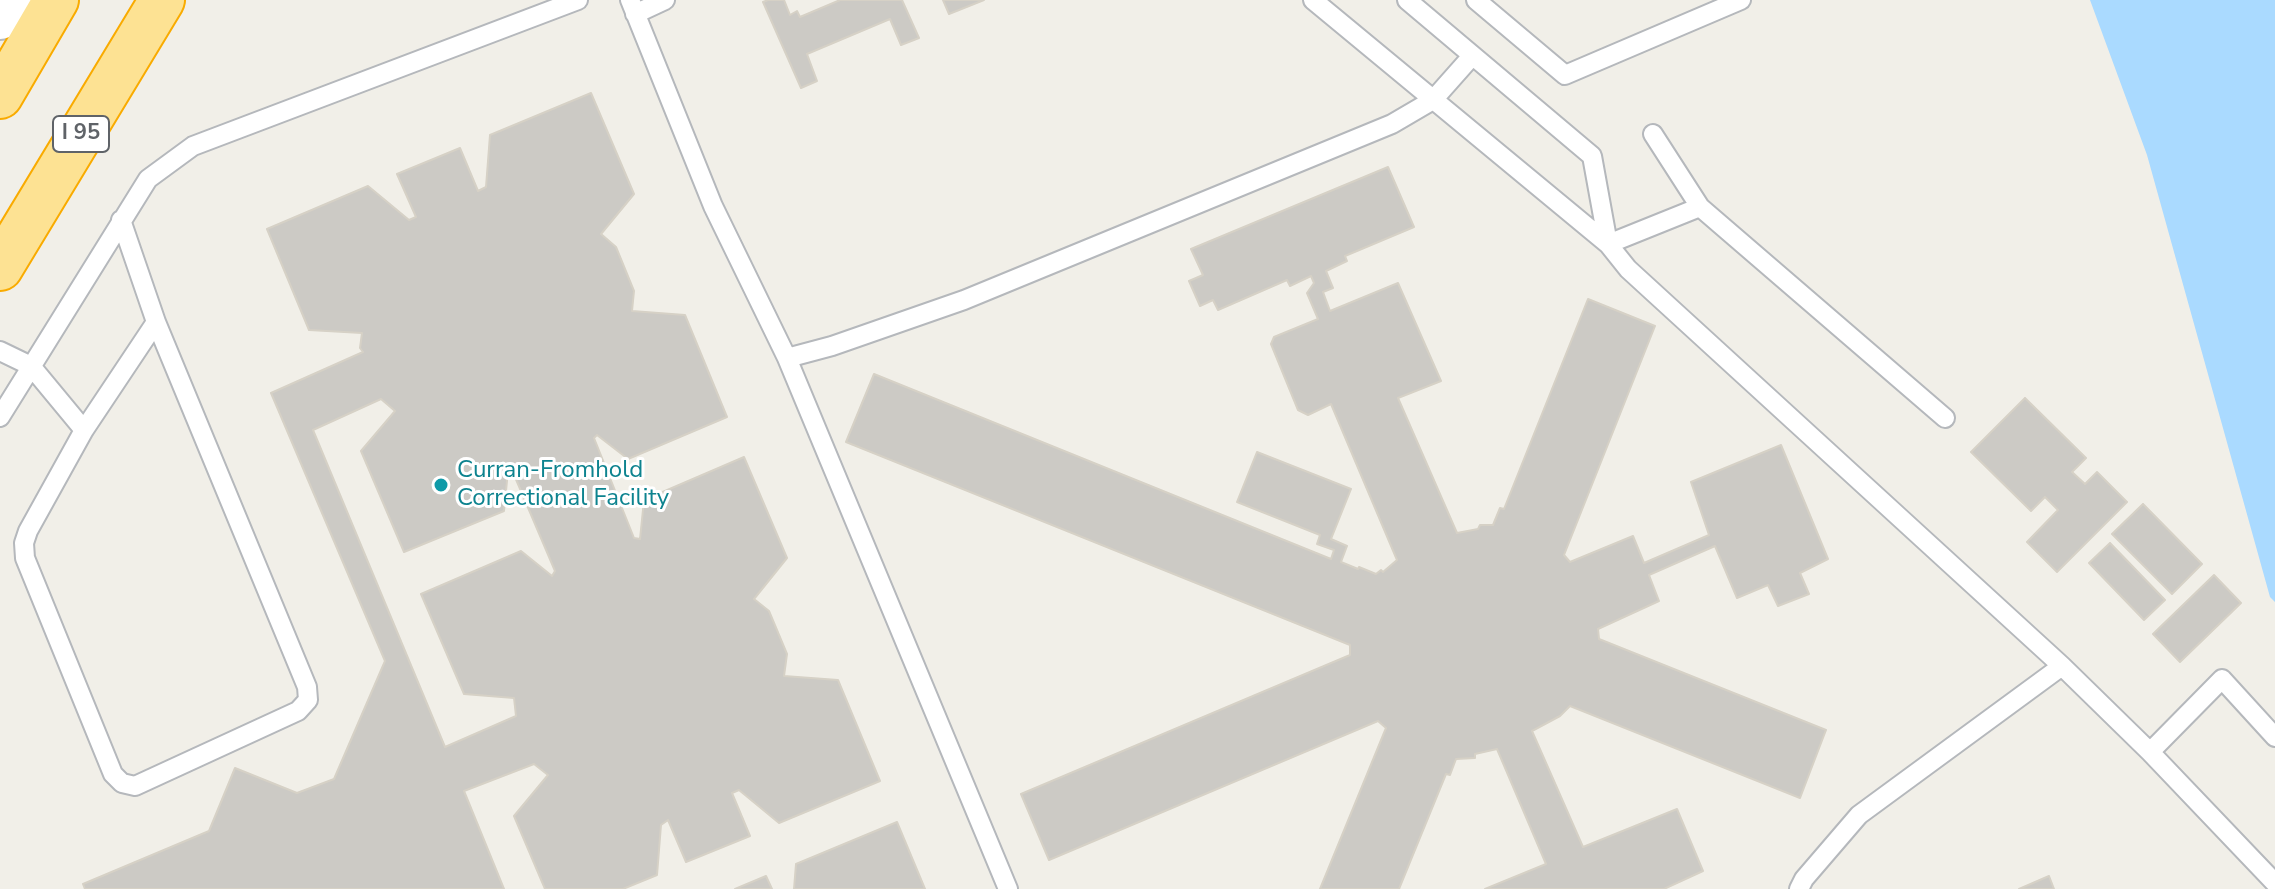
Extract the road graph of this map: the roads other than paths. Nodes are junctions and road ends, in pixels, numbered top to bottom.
1 (40, 0) edge
2 (56, 0) edge
3 (162, 0) edge
4 (578, 0) edge
5 (665, 0) edge
6 (1313, 0) edge
7 (1407, 0) edge
8 (1476, 0) edge
9 (1741, 0) edge
10 (633, 7) edge
11 (0, 17) edge
12 (1472, 56) junction
13 (0, 96) edge
14 (1433, 100) junction
15 (1653, 134) dead end
16 (1700, 207) junction
17 (121, 220) junction
18 (1608, 244) junction
19 (0, 268) edge
20 (156, 322) junction
21 (0, 351) edge
22 (787, 358) junction
23 (31, 366) junction
24 (0, 417) edge
25 (1945, 418) dead end
26 (84, 430) junction
27 (2062, 666) junction
28 (2275, 737) edge
29 (2150, 752) junction
30 (2275, 883) edge
31 (1008, 889) edge
32 (1799, 889) edge

1 - 11 main road
2 - 13 highway
3 - 19 highway, I 95
4 - 17 lane
5 - 10 lane
6 - 14 lane
7 - 12 lane
8 - 9 lane
10 - 22 lane
12 - 14 lane
12 - 18 lane
14 - 18 lane
14 - 22 lane
15 - 16 lane
16 - 18 lane
16 - 25 lane
17 - 20 lane
17 - 23 lane
18 - 27 lane
20 - 26 lane
20 - 26 lane
21 - 23 lane
22 - 31 lane
23 - 24 lane
23 - 26 lane
27 - 29 lane
27 - 32 lane
28 - 29 lane
29 - 30 lane

